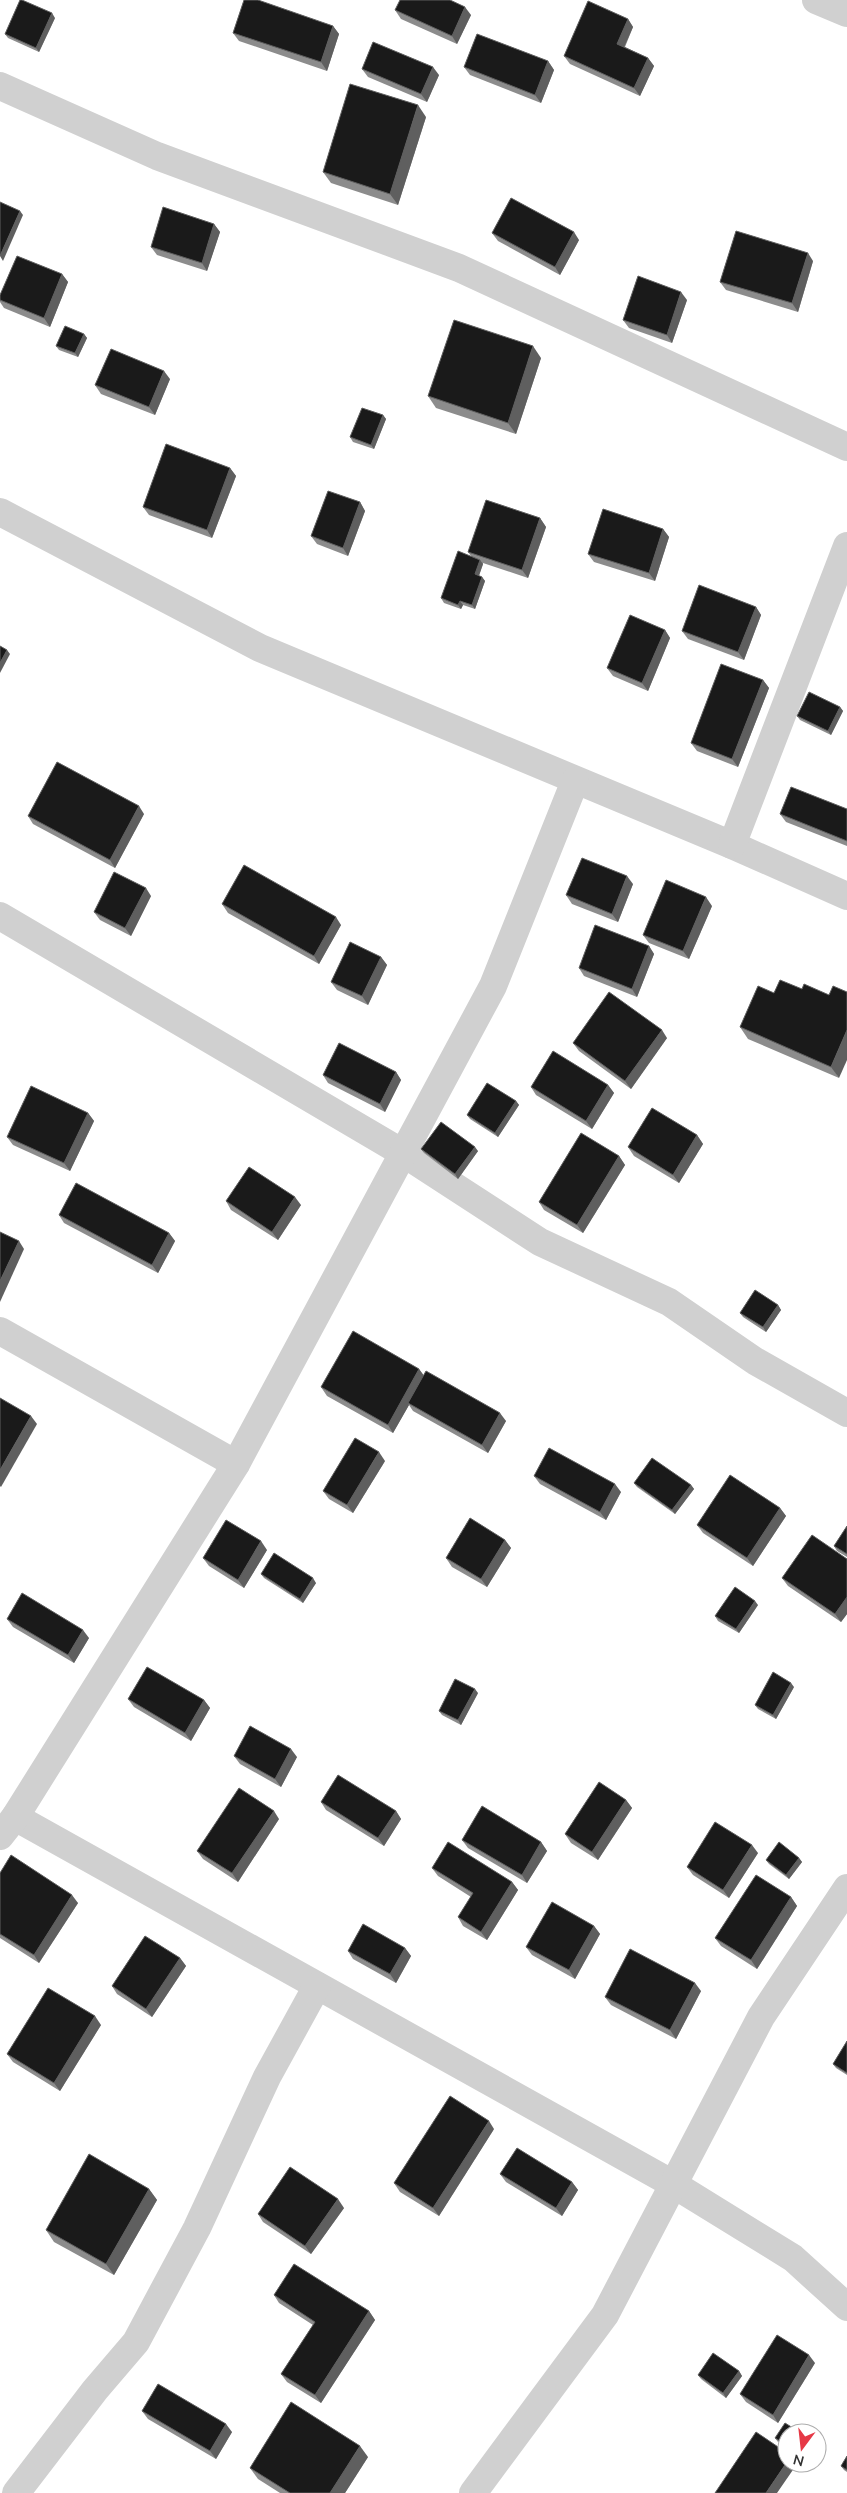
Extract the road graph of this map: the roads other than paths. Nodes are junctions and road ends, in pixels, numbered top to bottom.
1 (816, 0) edge
2 (847, 13) edge
3 (0, 86) edge
4 (847, 447) edge
5 (0, 512) edge
6 (847, 546) edge
7 (575, 781) junction
8 (732, 845) junction
9 (847, 896) edge
10 (0, 916) edge
11 (403, 1152) junction
12 (0, 1331) edge
13 (847, 1413) edge
14 (236, 1464) junction
15 (8, 1827) edge
16 (847, 1888) edge
17 (317, 1986) junction
18 (673, 2184) junction
19 (847, 2307) edge
20 (16, 2493) edge
21 (473, 2493) edge

1 - 2 street
3 - 4 street
5 - 7 street
6 - 8 street
7 - 8 street
7 - 11 street
8 - 9 street
10 - 11 street
11 - 13 street
11 - 14 street
12 - 14 street
14 - 15 street
15 - 17 street
16 - 18 street
17 - 18 street
17 - 20 street
18 - 19 street
18 - 21 street

